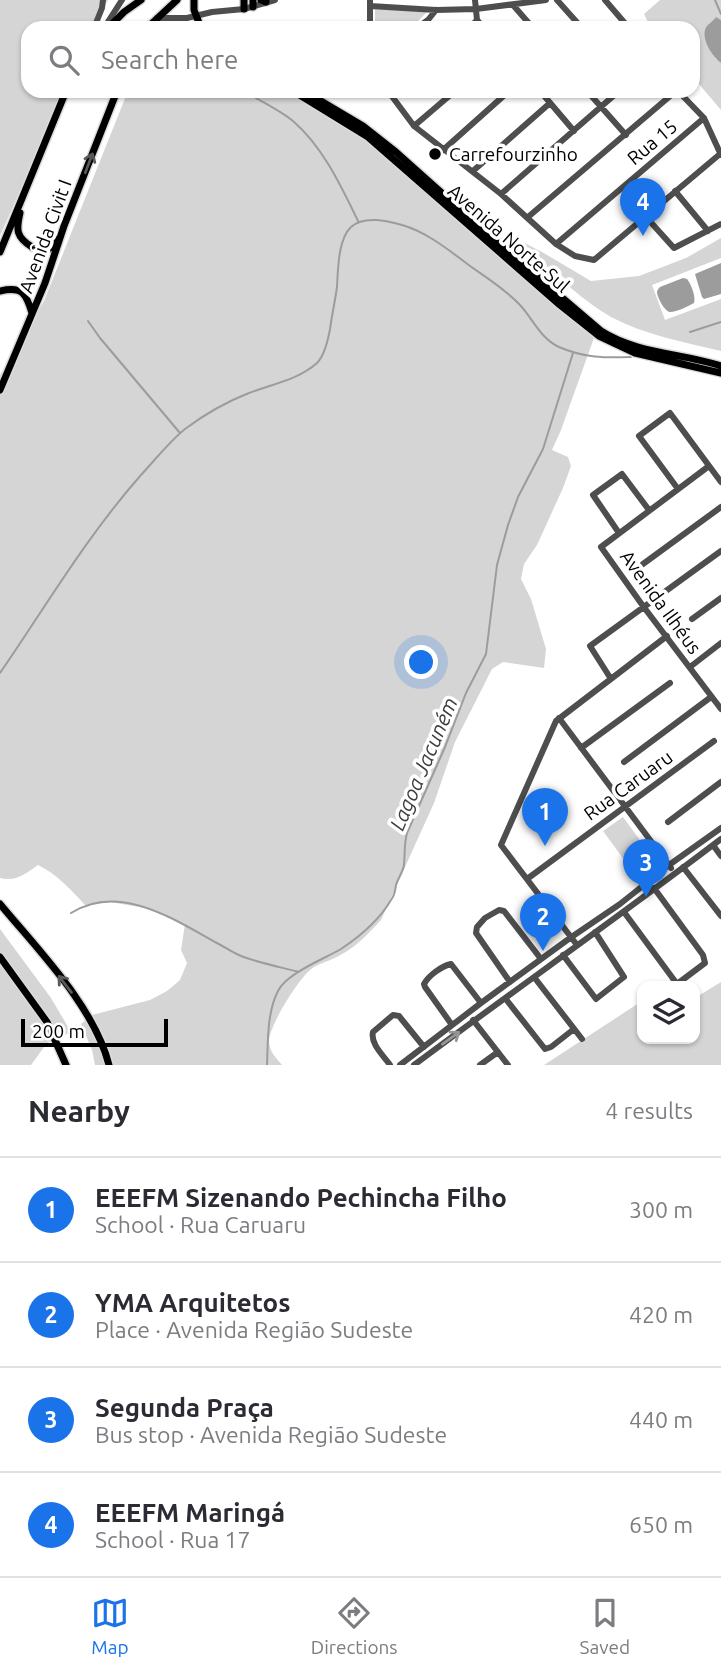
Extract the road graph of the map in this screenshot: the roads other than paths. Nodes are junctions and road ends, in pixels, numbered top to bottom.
1 (103, 0) edge
2 (122, 0) edge
3 (141, 0) edge
4 (177, 0) edge
5 (194, 0) edge
6 (244, 0) edge
7 (275, 0) edge
8 (475, 0) edge
9 (546, 0) edge
10 (558, 0) edge
11 (605, 0) edge
12 (264, 1) edge
13 (253, 3) edge
14 (370, 3) edge
15 (513, 5) junction
16 (244, 9) junction
17 (436, 9) junction
18 (476, 9) junction
19 (196, 16) junction
20 (157, 19) joint
21 (477, 20) edge
22 (97, 21) edge
23 (110, 21) edge
24 (114, 21) edge
25 (198, 21) edge
26 (370, 21) edge
27 (427, 21) edge
28 (527, 21) edge
29 (576, 21) edge
30 (623, 21) edge
31 (63, 98) edge
32 (114, 98) edge
33 (304, 98) edge
34 (316, 98) edge
35 (395, 98) edge
36 (447, 98) edge
37 (501, 98) edge
38 (546, 98) edge
39 (593, 98) edge
40 (611, 98) edge
41 (669, 98) edge
42 (684, 98) edge
43 (550, 103) junction
44 (601, 107) junction
45 (704, 118) junction
46 (414, 126) junction
47 (574, 131) junction
48 (626, 135) junction
49 (443, 150) junction
50 (720, 155) edge
51 (472, 171) junction
52 (675, 191) junction
53 (501, 194) junction
54 (23, 198) junction
55 (646, 217) junction
56 (528, 218) junction
57 (721, 224) edge
58 (64, 226) junction
59 (708, 231) junction
60 (556, 244) junction
61 (0, 252) edge
62 (0, 291) edge
63 (32, 314) junction
64 (721, 366) edge
65 (721, 373) edge
66 (0, 390) edge
67 (709, 466) junction
68 (721, 482) edge
69 (678, 489) junction
70 (721, 507) edge
71 (649, 510) junction
72 (619, 533) junction
73 (721, 551) edge
74 (643, 564) dead end
75 (721, 598) edge
76 (643, 606) junction
77 (692, 619) dead end
78 (667, 636) junction
79 (721, 643) edge
80 (690, 667) junction
81 (611, 678) junction
82 (670, 682) dead end
83 (711, 697) junction
84 (721, 709) edge
85 (559, 718) junction
86 (714, 741) dead end
87 (581, 748) junction
88 (624, 762) dead end
89 (721, 782) edge
90 (625, 807) junction
91 (668, 822) dead end
92 (721, 828) edge
93 (721, 839) edge
94 (713, 845) junction
95 (721, 856) edge
96 (669, 865) junction
97 (683, 867) junction
98 (674, 873) junction
99 (527, 879) junction
100 (654, 888) junction
101 (0, 904) edge
102 (624, 912) junction
103 (721, 916) edge
104 (595, 932) junction
105 (570, 937) junction
106 (577, 945) junction
107 (563, 955) junction
108 (0, 957) edge
109 (541, 959) junction
110 (534, 977) junction
111 (510, 982) junction
112 (505, 998) junction
113 (481, 1003) junction
114 (466, 1015) junction
115 (474, 1021) junction
116 (452, 1025) junction
117 (574, 1028) junction
118 (582, 1039) dead end
119 (421, 1049) junction
120 (498, 1052) junction
121 (423, 1058) junction
122 (66, 1065) edge
123 (109, 1065) edge
124 (390, 1065) edge
125 (400, 1065) edge
126 (414, 1065) edge
127 (480, 1065) edge
128 (508, 1065) edge

1 - 22 street
2 - 23 street
3 - 24 main road
4 - 20 main road
5 - 19 main road
6 - 16 main road
7 - 12 street
8 - 18 street
9 - 15 street
10 - 29 street
11 - 30 street
12 - 13 street
13 - 16 street
14 - 17 street
14 - 26 street
15 - 18 street
15 - 28 street
16 - 19 street
17 - 18 street
17 - 27 street
18 - 21 street
19 - 20 street
19 - 25 main road
31 - 54 main road, Avenida Civit I
58 -> 32 main road, Avenida Civit I
33 - 65 main road, Avenida Norte-Sul
34 - 64 main road, Avenida Norte-Sul
35 - 46 street
36 - 46 street
37 - 49 street
38 - 43 street
39 - 44 street
40 - 44 street
41 - 48 street
42 - 45 street
43 - 47 street
43 - 51 street
44 - 47 street
44 - 48 street
45 - 50 street
45 - 60 street, Rua 15
46 - 49 street
47 - 53 street
48 - 56 street
49 - 51 street
50 - 52 street
51 - 53 street
52 - 55 street
52 - 59 street
53 - 56 street
54 - 58 main road
54 - 61 main road, Avenida Civit I
55 - 59 street
55 - 60 street
56 - 60 street
57 - 59 street
58 - 63 main road, Avenida Civit I
62 - 63 main road
63 - 66 main road, Avenida Civit I
67 - 68 street
67 - 69 street
67 - 69 street
69 - 71 street
70 - 74 street
71 - 72 street
71 - 72 street
72 - 76 street, Avenida Ilhéus
73 - 76 street
75 - 77 street
76 - 78 street, Avenida Ilhéus
76 - 81 street
78 - 80 street, Avenida Ilhéus
78 - 81 street
79 - 80 street
80 - 83 street, Avenida Ilhéus
81 - 85 street
82 - 87 street
83 - 84 street, Avenida Ilhéus
83 - 88 street
85 - 87 street
85 - 99 street
86 - 90 street, Rua Caruaru
87 - 90 street
89 - 91 street
90 - 96 street
90 - 99 street, Rua Caruaru
92 - 96 street
93 - 94 street
94 - 95 street
94 - 97 street
96 - 98 street
96 - 105 street
97 - 98 street
97 - 103 street
98 - 100 street
99 - 105 street
100 - 102 street
100 - 102 street
123 -> 101 main road
102 - 104 street
104 - 106 street
104 - 107 street
105 - 106 street
105 - 109 street
106 - 107 street
107 - 110 street
108 - 122 main road
109 - 111 street
109 - 111 street
110 - 112 street
110 - 117 street
111 - 113 street
112 - 115 street
112 - 117 street
113 - 114 street
113 - 116 street
114 - 115 street
114 - 116 street
115 - 120 street
121 -> 115 street
116 - 119 street
117 - 118 street
119 - 121 street
119 - 124 street
119 - 125 street
120 - 127 street
120 - 128 street
121 - 126 street

